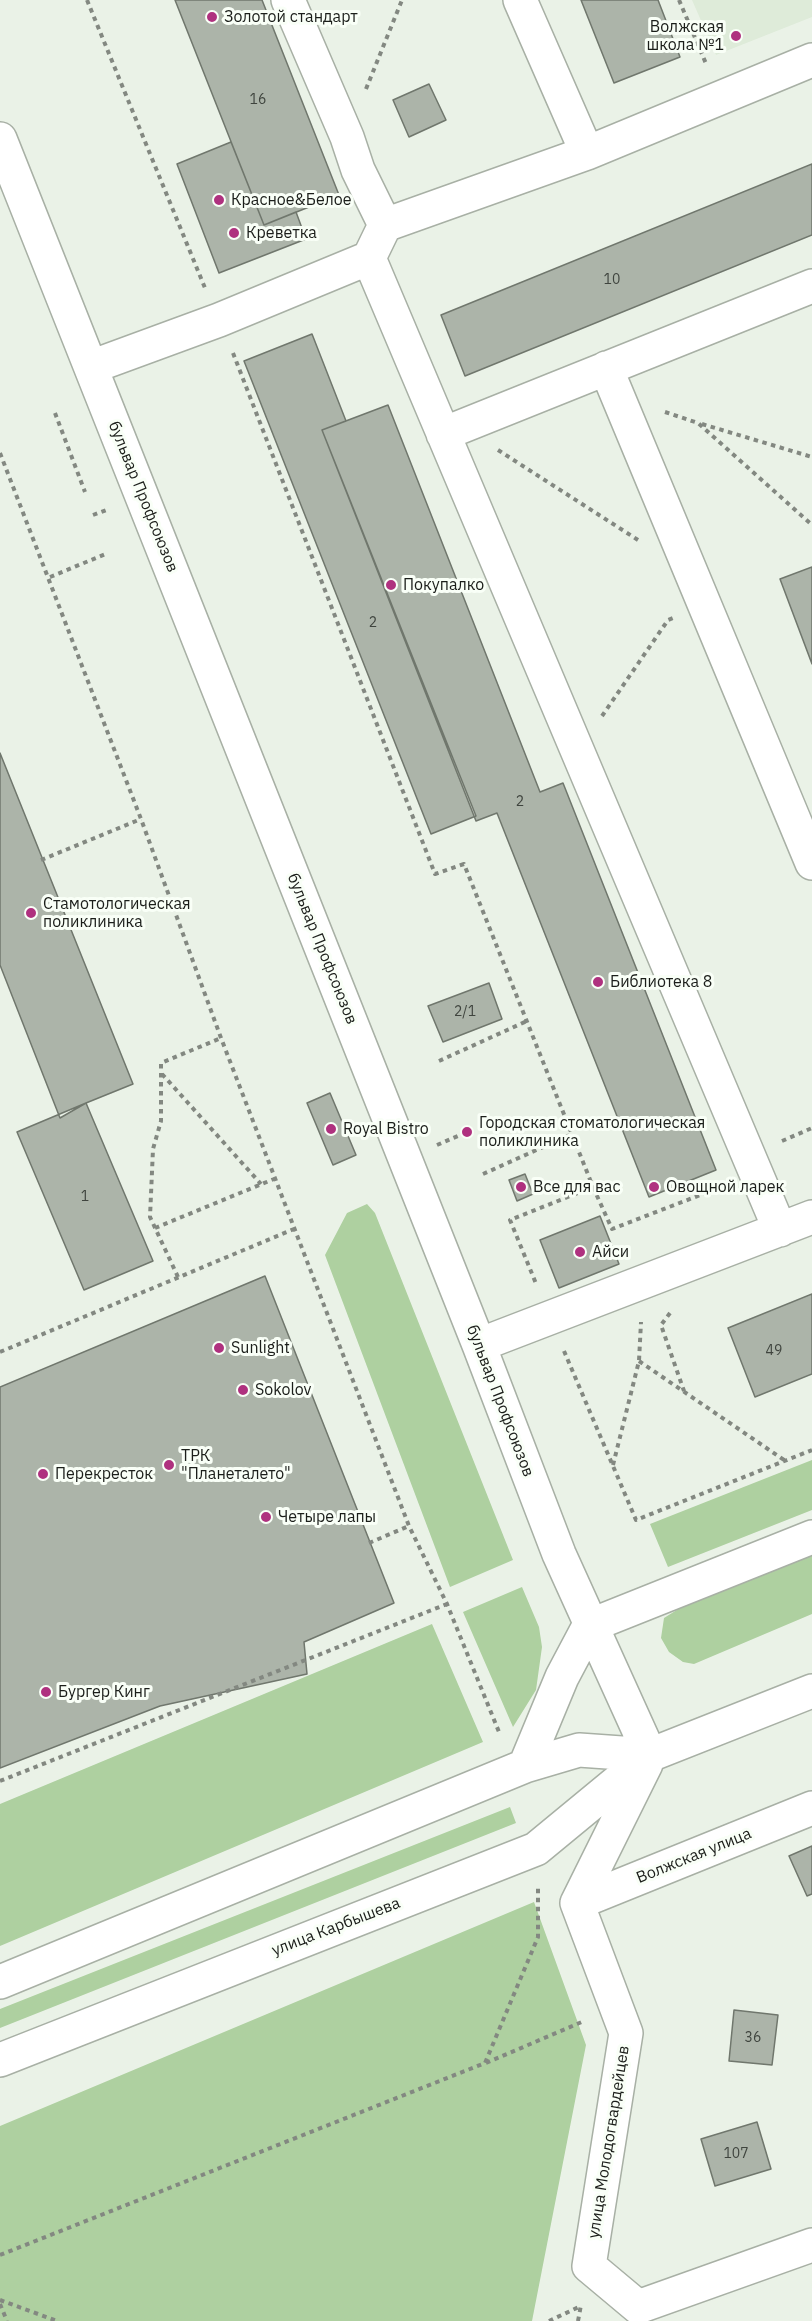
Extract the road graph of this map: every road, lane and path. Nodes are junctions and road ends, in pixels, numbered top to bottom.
1 (87, 0) edge
2 (288, 0) edge
3 (402, 0) edge
4 (520, 0) edge
5 (680, 0) edge
6 (812, 60) edge
7 (720, 98) junction
8 (347, 136) junction
9 (0, 139) edge
10 (587, 153) junction
11 (385, 225) junction
12 (369, 258) junction
13 (812, 286) edge
14 (219, 320) junction
15 (91, 367) junction
16 (606, 368) junction
17 (656, 409) dead end
18 (55, 413) dead end
19 (698, 423) junction
20 (452, 430) junction
21 (0, 453) edge
22 (812, 457) edge
23 (85, 492) dead end
24 (812, 525) edge
25 (641, 543) dead end
26 (108, 553) dead end
27 (50, 577) junction
28 (702, 602) junction
29 (577, 752) junction
30 (141, 819) junction
31 (41, 860) dead end
32 (812, 863) edge
33 (527, 1021) junction
34 (221, 1038) junction
35 (439, 1061) dead end
36 (161, 1074) junction
37 (572, 1134) junction
38 (483, 1174) dead end
39 (274, 1179) junction
40 (261, 1184) junction
41 (721, 1186) dead end
42 (593, 1187) junction
43 (812, 1217) edge
44 (155, 1228) junction
45 (294, 1229) junction
46 (780, 1230) junction
47 (178, 1277) junction
48 (657, 1278) junction
49 (549, 1317) junction
50 (479, 1346) junction
51 (0, 1352) edge
52 (639, 1361) junction
53 (685, 1392) junction
54 (812, 1450) edge
55 (784, 1461) junction
56 (613, 1465) junction
57 (409, 1526) junction
58 (812, 1537) edge
59 (369, 1543) dead end
60 (447, 1604) junction
61 (589, 1626) junction
62 (812, 1691) edge
63 (501, 1735) dead end
64 (650, 1755) junction
65 (525, 1766) junction
66 (0, 1781) edge
67 (812, 1808) edge
68 (538, 1887) dead end
69 (577, 1904) junction
70 (0, 1982) edge
71 (616, 2007) junction
72 (0, 2060) edge
73 (485, 2063) junction
74 (812, 2245) edge
75 (0, 2255) edge
76 (0, 2302) edge
77 (581, 2306) dead end
78 (7, 2321) edge
79 (57, 2321) edge
80 (549, 2321) edge

1 - 14 path
2 - 8 street
3 - 8 path
4 - 10 street
5 - 7 path
6 - 7 street
7 - 10 street
8 - 11 street
9 - 15 street, бульвар Профсоюзов
10 - 11 street
11 - 12 street
12 - 14 street
12 - 20 street
13 - 16 street
14 - 15 street
14 - 33 path
15 - 50 street, бульвар Профсоюзов
16 - 20 street
16 - 28 street
17 - 19 path
18 - 23 path
19 - 22 path
19 - 24 path
20 - 25 path
20 - 29 street
21 - 27 path
26 - 27 path
27 - 30 path
28 - 29 path
28 - 32 street
29 - 46 street
30 - 31 path
30 - 34 path
33 - 35 path
33 - 37 path
34 - 36 path
34 - 39 path
36 - 40 path
36 - 44 path
37 - 38 path
37 - 42 path
39 - 40 path
39 - 45 path
40 - 44 path
41 - 42 path
42 - 49 path
43 - 46 street
44 - 47 path
45 - 47 path
45 - 57 path
46 - 48 street
47 - 51 path
48 - 49 street
48 - 52 path
48 - 53 path
49 - 50 street
49 - 56 path
50 - 61 street, бульвар Профсоюзов
52 - 53 path
52 - 56 path
53 - 55 path
54 - 55 path
55 - 56 path
57 - 59 path
57 - 60 path
58 - 61 street
60 - 63 path
60 - 66 path
61 - 64 street, бульвар Профсоюзов
61 - 65 street
62 - 64 street, улица Карбышева
64 - 65 street, улица Карбышева
64 - 69 street
64 - 72 street, улица Карбышева
65 - 70 street, улица Карбышева
67 - 69 street, Волжская улица
68 - 73 path
69 - 71 street, улица Молодогвардейцев
71 - 73 path
71 - 74 street, улица Молодогвардейцев
73 - 75 path
76 - 78 path
76 - 79 path
77 - 80 path

